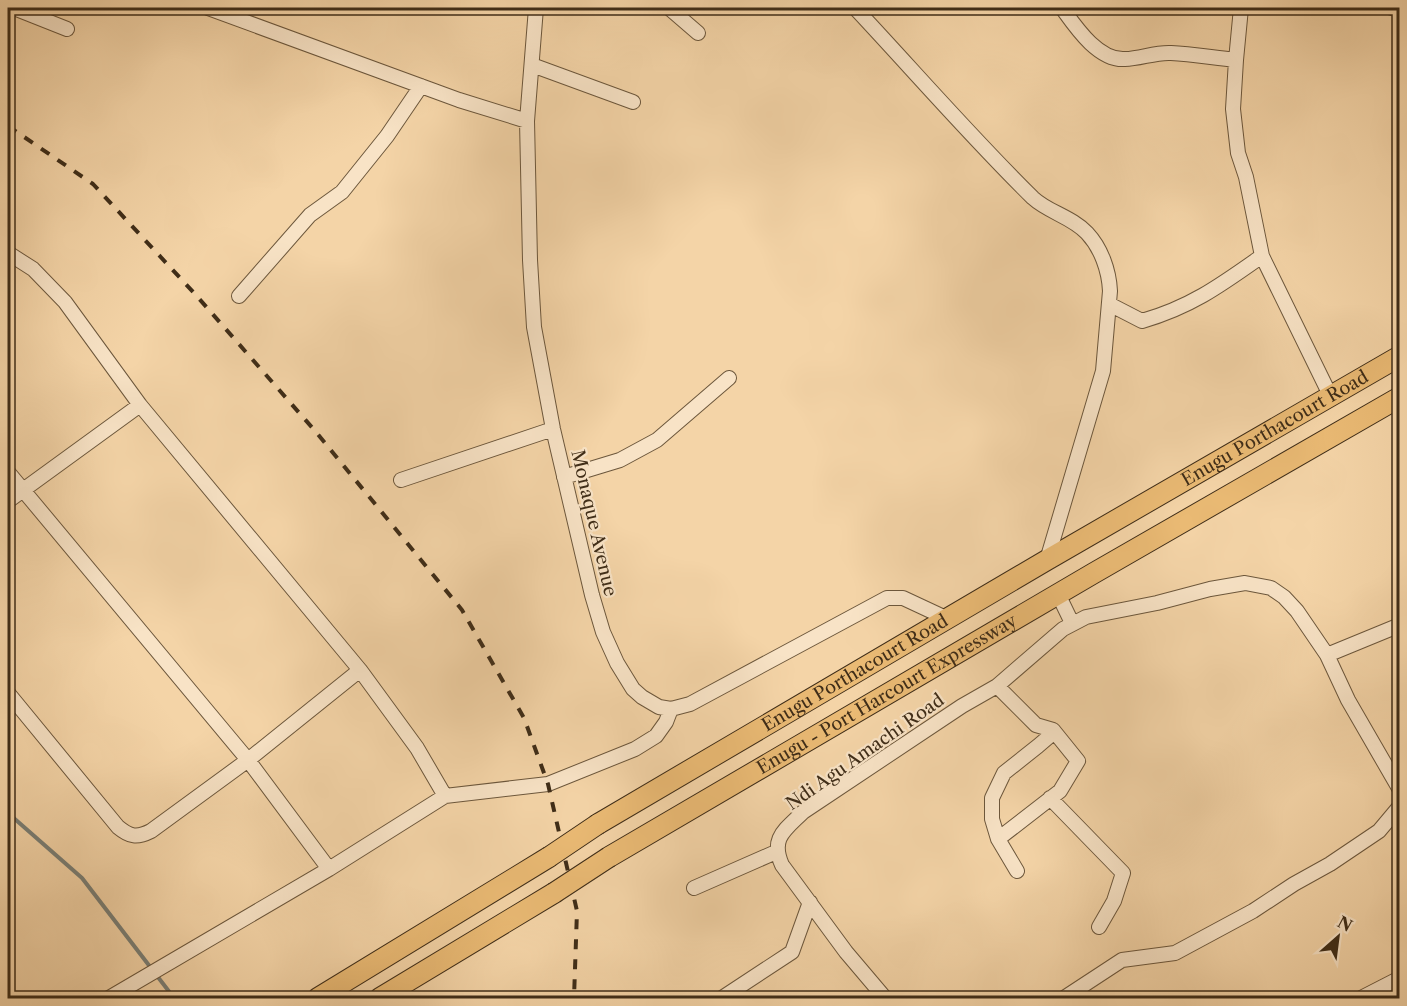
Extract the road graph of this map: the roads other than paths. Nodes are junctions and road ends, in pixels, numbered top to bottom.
1 (14, 8) edge
2 (207, 8) edge
3 (537, 8) edge
4 (669, 8) edge
5 (855, 8) edge
6 (1062, 8) edge
7 (1241, 8) edge
8 (1392, 8) edge
9 (1400, 9) edge
10 (68, 29) dead end
11 (698, 33) dead end
12 (1236, 60) junction
13 (532, 66) junction
14 (421, 86) junction
15 (633, 102) dead end
16 (527, 122) junction
17 (8, 253) edge
18 (1263, 256) junction
19 (239, 296) dead end
20 (1109, 304) junction
21 (1400, 356) edge
22 (729, 378) dead end
23 (1330, 395) junction
24 (1400, 397) edge
25 (140, 405) junction
26 (553, 429) junction
27 (8, 472) edge
28 (564, 477) junction
29 (401, 480) dead end
30 (22, 490) junction
31 (8, 501) edge
32 (1047, 560) junction
33 (1058, 594) junction
34 (948, 619) junction
35 (1072, 623) junction
36 (1400, 625) edge
37 (1327, 655) junction
38 (360, 670) junction
39 (997, 686) junction
40 (8, 693) edge
41 (671, 709) junction
42 (1053, 730) junction
43 (248, 760) junction
44 (1400, 790) edge
45 (445, 796) junction
46 (1050, 798) junction
47 (1400, 806) edge
48 (998, 839) junction
49 (776, 852) junction
50 (329, 869) junction
51 (1017, 871) dead end
52 (694, 888) dead end
53 (810, 902) junction
54 (1099, 927) dead end
55 (1400, 978) edge
56 (112, 997) edge
57 (318, 999) edge
58 (380, 999) edge
59 (722, 999) edge
60 (885, 999) edge
61 (1064, 999) edge
62 (1361, 999) edge

1 - 10 street
2 - 14 street
3 - 13 street, Monaque Avenue
4 - 11 street
5 - 20 street
6 - 12 street
7 - 12 street
8 - 9 street
12 - 18 street
13 - 15 street
13 - 16 street, Monaque Avenue
14 - 16 street
14 - 19 street
16 - 26 street, Monaque Avenue
17 - 25 street
18 - 20 street
18 - 23 street
20 - 32 street
21 - 23 highway, Enugu Porthacourt Road
22 - 28 street
23 - 32 highway, Enugu Porthacourt Road
24 - 33 highway, Enugu - Port Harcourt Expressway
25 - 30 street
25 - 38 street
26 - 28 street, Monaque Avenue
26 - 29 street
27 - 30 street
28 - 41 street, Monaque Avenue
30 - 31 street
30 - 43 street
32 - 34 highway, Enugu Porthacourt Road
33 - 35 street
33 - 58 highway, Enugu - Port Harcourt Expressway, bridge
34 - 41 street
34 - 57 highway, Enugu Porthacourt Road, bridge
35 - 37 street
35 - 39 street, Ndi Agu Amachi Road
36 - 37 street
37 - 44 street
38 - 43 street
38 - 45 street
39 - 42 street
39 - 49 street, Ndi Agu Amachi Road
40 - 43 street
41 - 45 street
42 - 46 street
42 - 48 street
43 - 50 street
45 - 50 street
46 - 48 street
46 - 54 street
47 - 61 street
48 - 51 street
49 - 52 street
49 - 53 street
50 - 56 street
53 - 59 street
53 - 60 street
55 - 62 street

